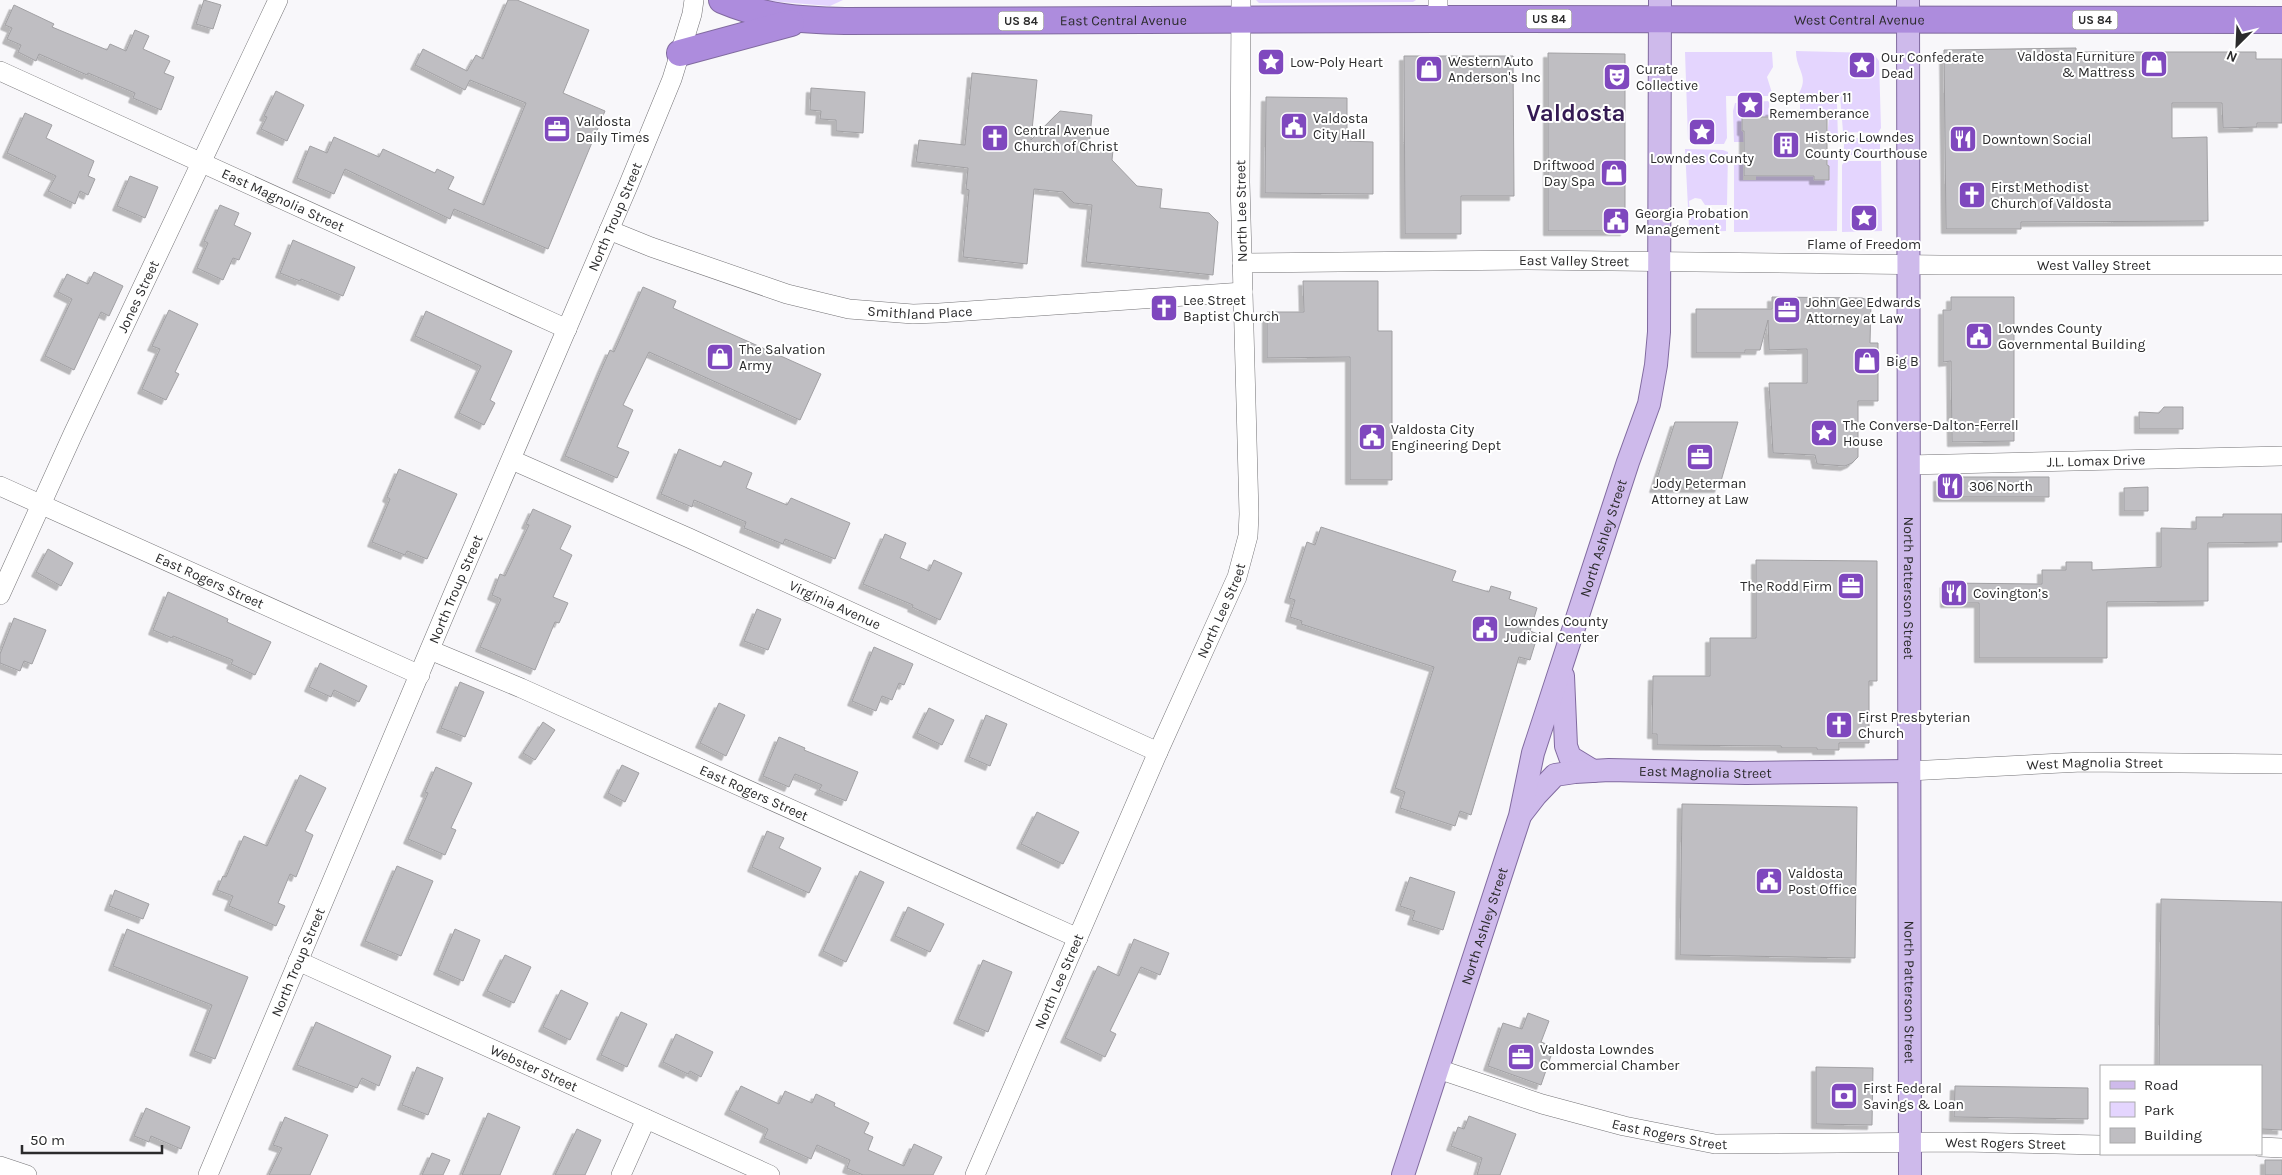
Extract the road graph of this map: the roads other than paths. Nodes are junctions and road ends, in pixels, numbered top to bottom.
1 (278, 0) edge
2 (694, 0) edge
3 (722, 0) edge
4 (1438, 9) edge
5 (1241, 10) edge
6 (1660, 10) edge
7 (1908, 10) edge
8 (801, 20) junction
9 (2282, 20) edge
10 (680, 53) junction
11 (0, 71) edge
12 (203, 163) junction
13 (610, 230) junction
14 (1242, 262) junction
15 (1659, 262) junction
16 (1908, 265) junction
17 (2282, 265) edge
18 (1243, 292) junction
19 (567, 329) junction
20 (2282, 456) edge
21 (512, 460) junction
22 (1908, 465) junction
23 (0, 486) edge
24 (41, 505) junction
25 (0, 595) edge
26 (430, 650) junction
27 (1562, 664) junction
28 (420, 675) junction
29 (1158, 752) junction
30 (2282, 764) edge
31 (1594, 771) junction
32 (1909, 771) junction
33 (1520, 816) junction
34 (1078, 938) junction
35 (298, 962) junction
36 (1438, 1069) junction
37 (646, 1119) junction
38 (1910, 1143) junction
39 (2100, 1145) edge
40 (2262, 1147) edge
41 (2282, 1148) edge
42 (0, 1166) edge
43 (27, 1175) edge
44 (208, 1175) edge
45 (620, 1175) edge
46 (770, 1175) edge
47 (974, 1175) edge
48 (1404, 1175) edge
49 (1910, 1175) edge

1 - 12 street, Jones Street
2 - 10 street, North Troup Street
3 - 8 highway, East Central Avenue / US 84
4 - 5 highway, East Central Avenue / US 84
4 - 6 highway, West Central Avenue / US 84
5 - 8 highway, East Central Avenue / US 84
5 - 14 street, North Lee Street
6 - 7 highway, West Central Avenue / US 84
6 - 15 main road, North Ashley Street
7 - 9 highway, West Central Avenue / US 84
7 - 16 main road, North Patterson Street
8 - 10 highway
10 - 13 street, North Troup Street
11 - 12 street, East Magnolia Street
12 - 19 street, East Magnolia Street
12 - 24 street, Jones Street
13 - 18 street, Smithland Place
13 - 19 street, North Troup Street
14 - 15 street, East Valley Street
14 - 18 street, North Lee Street
15 - 16 street, East Valley Street
15 - 27 main road, North Ashley Street
16 - 17 street, West Valley Street
16 - 22 main road, North Patterson Street
18 - 29 street, North Lee Street
19 - 21 street, North Troup Street
20 - 22 street, J.L. Lomax Drive
21 - 26 street, North Troup Street
21 - 29 street, Virginia Avenue
22 - 32 main road, North Patterson Street
23 - 24 street, East Rogers Street
24 - 25 street, Jones Street
24 - 28 street, East Rogers Street
26 - 28 street, North Troup Street
26 - 34 street, East Rogers Street
27 - 31 main road
27 - 33 main road, North Ashley Street
28 - 35 street, North Troup Street
29 - 34 street, North Lee Street
30 - 32 street, West Magnolia Street
31 - 32 main road, East Magnolia Street
31 - 33 main road, East Magnolia Street
32 - 38 main road, North Patterson Street
33 - 36 main road, North Ashley Street
34 - 47 street, North Lee Street
35 - 37 street, Webster Street
35 - 44 street, North Troup Street
36 - 38 street, East Rogers Street
36 - 48 main road, North Ashley Street
37 - 45 street
37 - 46 street, Webster Street
38 - 39 street, West Rogers Street
38 - 49 main road, North Patterson Street
40 - 41 street
42 - 43 street

